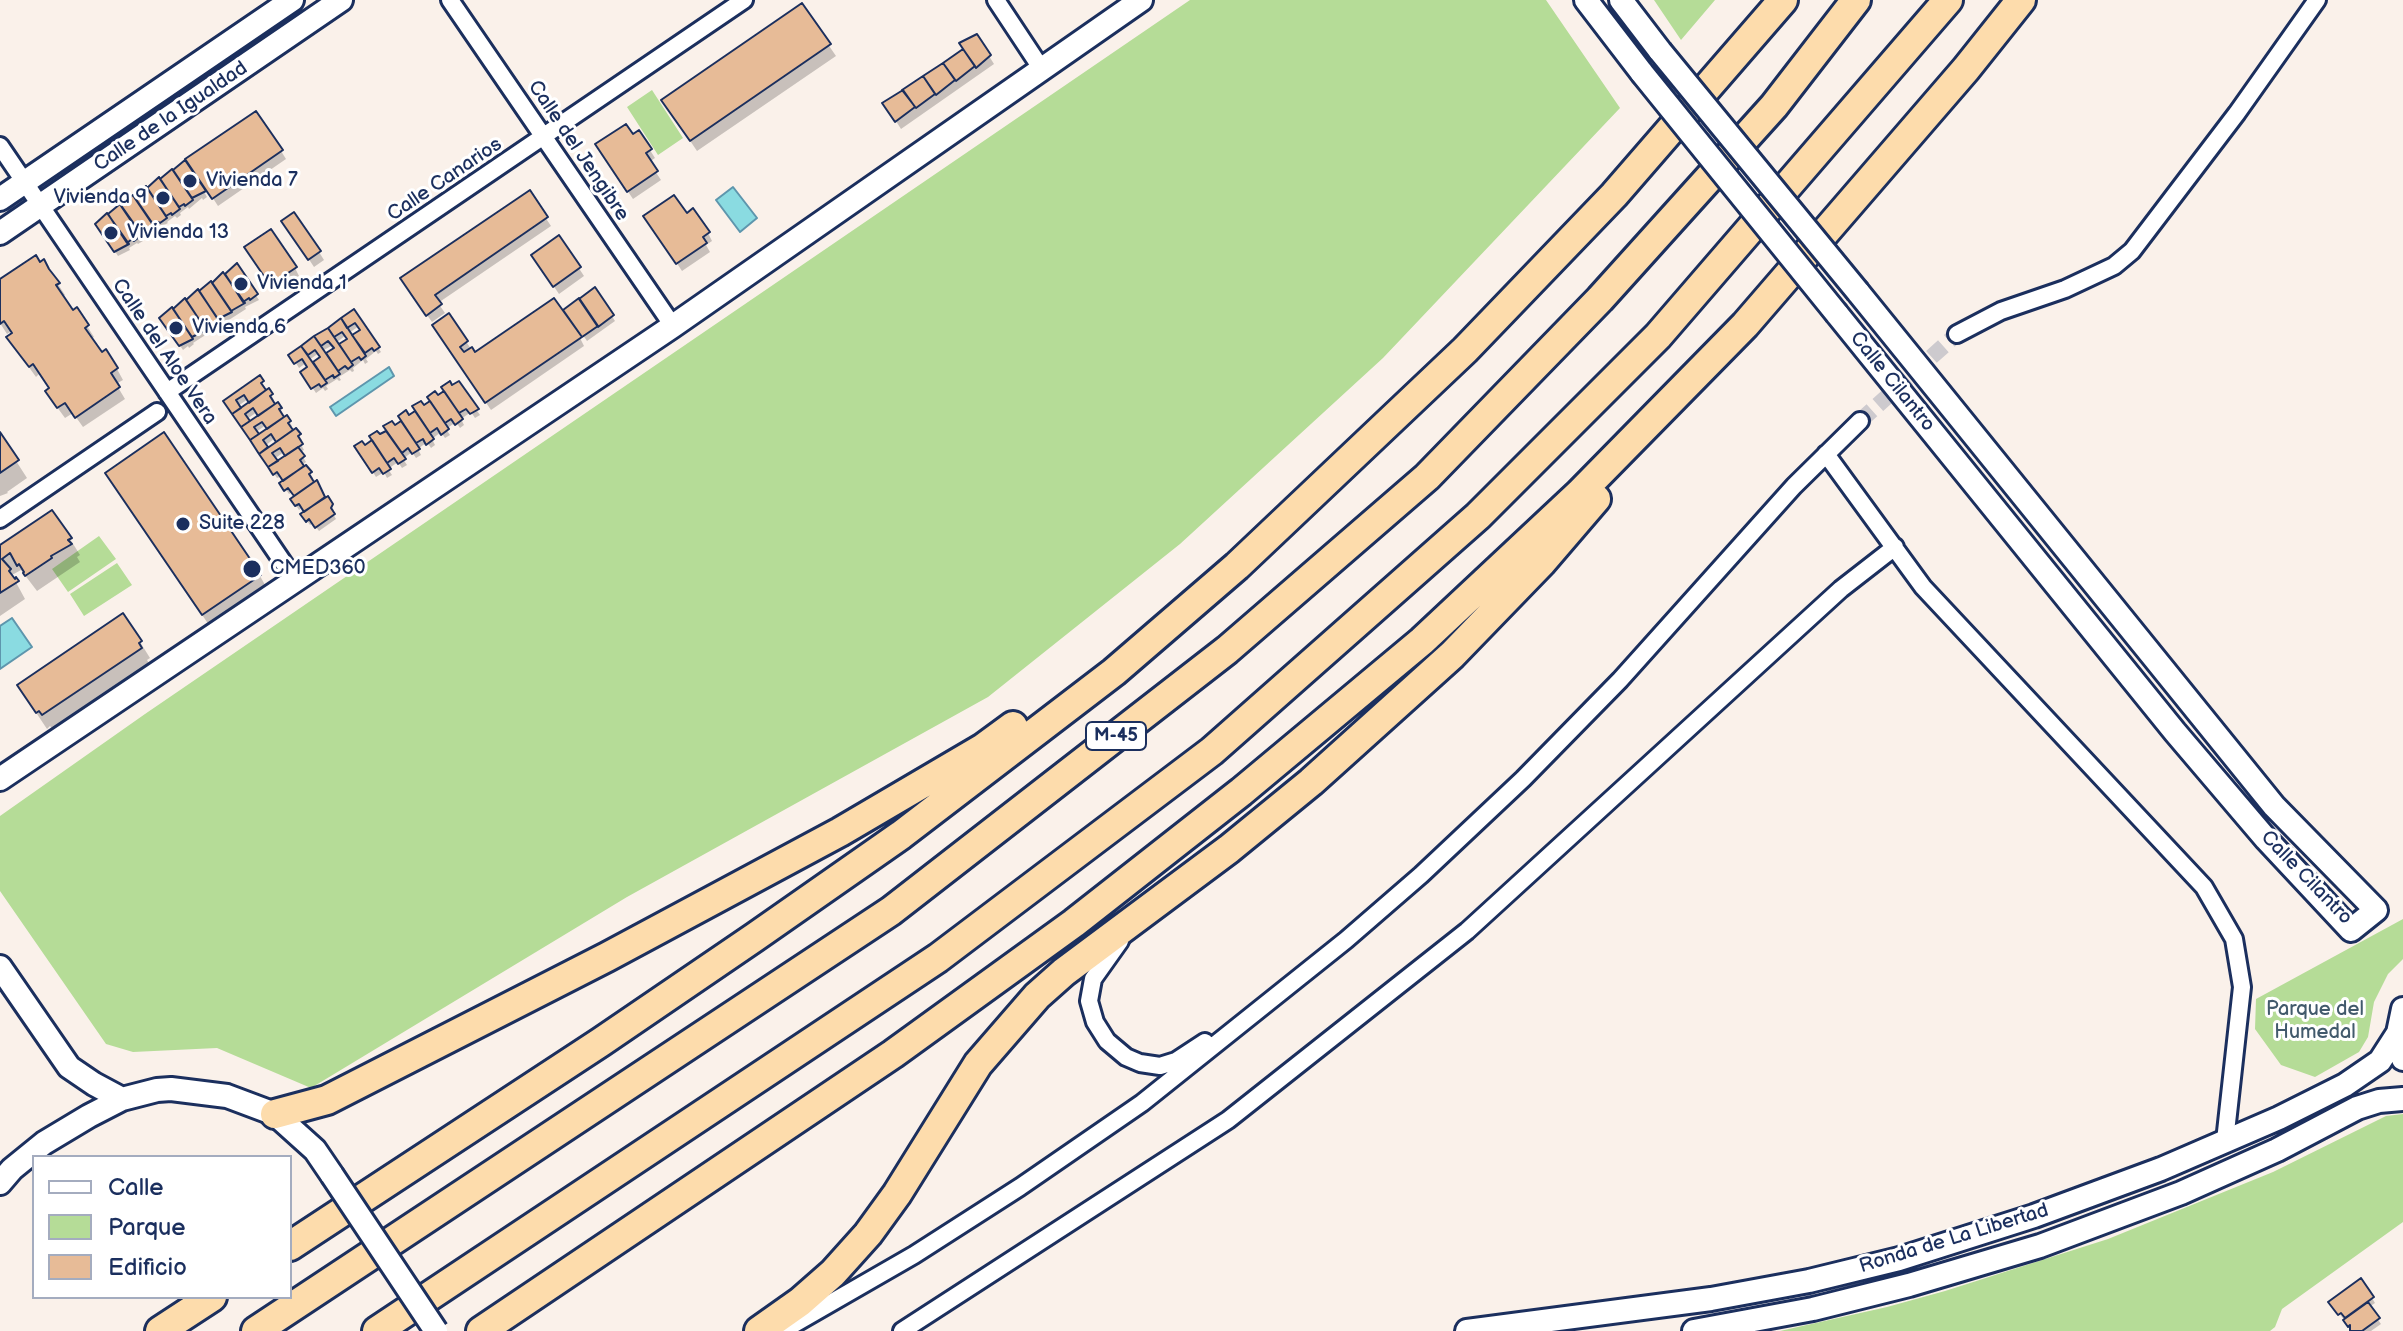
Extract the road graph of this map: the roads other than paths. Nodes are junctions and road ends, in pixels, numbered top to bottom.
1 (292, 0) edge
2 (341, 0) edge
3 (450, 0) edge
4 (744, 0) edge
5 (996, 0) edge
6 (1141, 0) edge
7 (1586, 0) edge
8 (1621, 0) edge
9 (1783, 0) edge
10 (1856, 0) edge
11 (1948, 0) edge
12 (2021, 0) edge
13 (2317, 0) edge
14 (1041, 68) junction
15 (544, 137) junction
16 (0, 146) edge
17 (25, 182) junction
18 (0, 199) edge
19 (40, 206) junction
20 (0, 233) edge
21 (673, 326) junction
22 (1957, 334) tunnel mouth
23 (167, 392) junction
24 (1671, 400) junction
25 (157, 412) dead end
26 (1860, 421) tunnel mouth
27 (1826, 454) junction
28 (0, 519) edge
29 (1895, 547) junction
30 (1237, 566) junction
31 (295, 580) junction
32 (0, 779) edge
33 (1165, 898) junction
34 (0, 967) edge
35 (1273, 997) junction
36 (2403, 1009) edge
37 (2398, 1033) junction
38 (2403, 1059) edge
39 (122, 1099) junction
40 (2403, 1099) edge
41 (275, 1114) junction
42 (2225, 1141) junction
43 (0, 1183) edge
44 (292, 1245) edge
45 (209, 1299) edge
46 (160, 1331) edge
47 (256, 1331) edge
48 (377, 1331) edge
49 (436, 1331) edge
50 (481, 1331) edge
51 (759, 1331) edge
52 (782, 1331) edge
53 (902, 1331) edge
54 (1467, 1331) edge
55 (1694, 1331) edge

1 - 17 street, Calle de la Igualdad
2 - 19 street, Calle de la Igualdad
3 - 15 street, Calle del Jengibre
4 - 15 street, Calle Canarios
5 - 14 street
6 - 14 street
7 - 8 street, Calle Cilantro, bridge
9 - 30 highway
10 - 47 highway, M-45
11 - 48 highway
12 - 24 highway
13 - 22 street
14 - 21 street
15 - 21 street, Calle del Jengibre
15 - 23 street, Calle Canarios
16 - 17 street, Calle del Aloe Vera
17 - 18 street, Calle de la Igualdad
17 - 19 street, Calle del Aloe Vera
19 - 20 street, Calle de la Igualdad
19 - 23 street, Calle del Aloe Vera
21 - 31 street
23 - 31 street, Calle del Aloe Vera
24 - 33 highway
24 - 50 highway
25 - 28 street
26 - 27 street
27 - 29 street
27 - 35 street
29 - 42 street
29 - 53 street
30 - 41 highway
30 - 44 highway
31 - 32 street
33 - 35 street
33 - 51 highway
34 - 39 street
35 - 52 street
36 - 37 street
37 - 38 street
37 - 42 street, Ronda de La Libertad
39 - 41 street
39 - 43 street
40 - 55 street, Ronda de La Libertad
41 - 49 street, bridge
42 - 54 street, Ronda de La Libertad
45 - 46 highway

